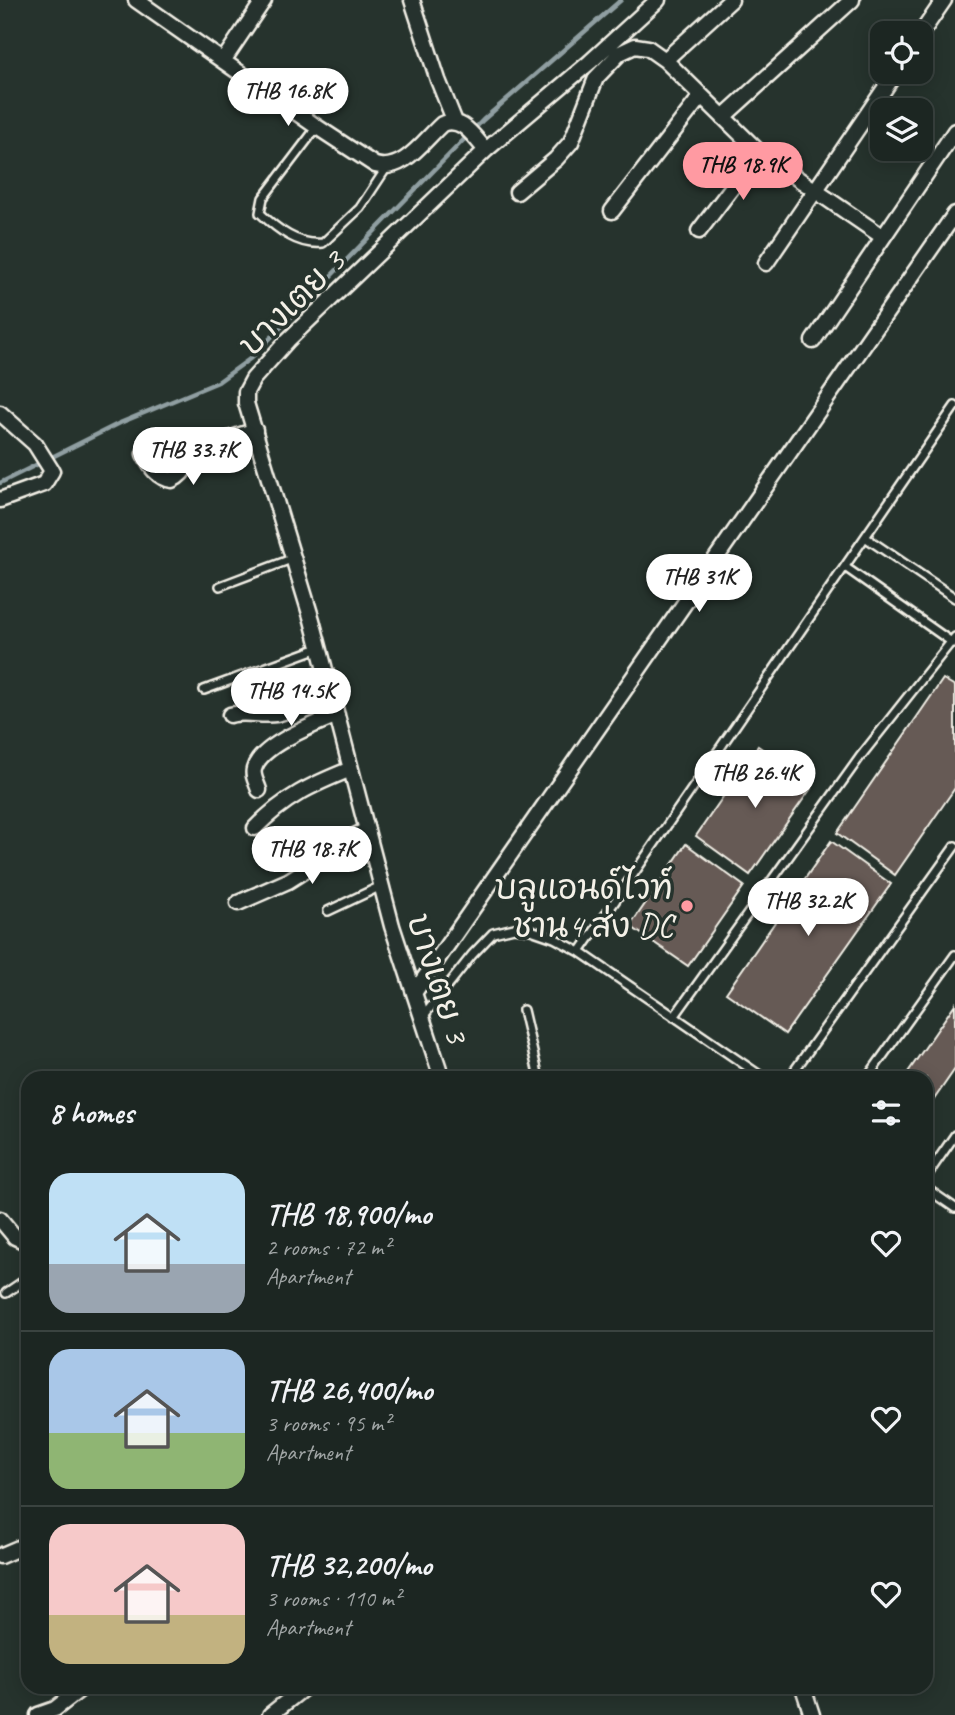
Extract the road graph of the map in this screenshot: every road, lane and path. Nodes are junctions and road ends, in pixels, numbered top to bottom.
1 (136, 0) edge
2 (264, 0) edge
3 (412, 0) edge
4 (658, 0) edge
5 (731, 0) edge
6 (852, 0) edge
7 (944, 0) edge
8 (930, 21) edge
9 (665, 60) junction
10 (223, 61) junction
11 (888, 84) edge
12 (701, 96) junction
13 (723, 117) junction
14 (460, 124) junction
15 (317, 127) junction
16 (955, 131) edge
17 (481, 145) junction
18 (759, 152) junction
19 (387, 167) junction
20 (816, 191) junction
21 (517, 192) dead end
22 (612, 211) dead end
23 (955, 214) edge
24 (699, 231) dead end
25 (883, 237) junction
26 (766, 264) dead end
27 (813, 341) dead end
28 (955, 406) edge
29 (0, 413) edge
30 (255, 430) junction
31 (144, 454) dead end
32 (0, 500) edge
33 (865, 537) junction
34 (293, 558) junction
35 (845, 567) junction
36 (220, 586) dead end
37 (955, 598) edge
38 (954, 641) edge
39 (319, 648) junction
40 (326, 674) junction
41 (204, 690) dead end
42 (230, 715) dead end
43 (337, 715) junction
44 (351, 769) junction
45 (259, 790) dead end
46 (255, 828) dead end
47 (367, 830) junction
48 (955, 846) edge
49 (382, 886) junction
50 (239, 903) dead end
51 (328, 911) dead end
52 (580, 953) junction
53 (955, 955) edge
54 (414, 993) junction
55 (523, 1010) dead end
56 (674, 1017) junction
57 (422, 1018) junction
58 (440, 1071) edge
59 (537, 1071) edge
60 (754, 1071) edge
61 (794, 1071) edge
62 (872, 1071) edge
63 (955, 1135) edge
64 (933, 1167) edge
65 (933, 1193) edge
66 (955, 1208) edge
67 (0, 1219) edge
68 (21, 1240) edge
69 (21, 1283) edge
70 (6, 1293) dead end
71 (21, 1547) edge
72 (0, 1556) edge
73 (74, 1694) edge
74 (296, 1694) edge
75 (805, 1694) edge
76 (38, 1715) edge
77 (270, 1715) edge
78 (812, 1715) edge

1 - 10 street
2 - 10 street
3 - 14 street
4 - 17 street, บางเตย 3
5 - 9 street
6 - 13 street
7 - 8 street
9 - 12 street
9 - 21 street
10 - 15 street
11 - 20 street
12 - 13 street
12 - 22 street
13 - 18 street
14 - 17 street
14 - 19 street
15 - 19 street
15 - 19 lane
16 - 25 street
17 - 30 street, บางเตย 3
18 - 20 street
18 - 24 street
20 - 25 street
20 - 26 street
23 - 54 street
25 - 27 street
28 - 33 lane
29 - 32 street
30 - 31 street
30 - 34 street, บางเตย 3
33 - 35 lane
33 - 37 lane
34 - 36 lane
34 - 39 street, บางเตย 3
35 - 38 lane
35 - 52 lane
38 - 56 lane
39 - 40 street, บางเตย 3
39 - 41 lane
40 - 42 street
40 - 43 street, บางเตย 3
43 - 44 street, บางเตย 3
43 - 45 street
44 - 46 street
44 - 47 street, บางเตย 3
47 - 49 street, บางเตย 3
47 - 50 street
48 - 61 lane
49 - 51 lane
49 - 54 street, บางเตย 3
52 - 56 lane
52 - 57 lane
53 - 62 lane
54 - 57 street, บางเตย 3
55 - 59 lane
56 - 60 lane
57 - 58 street, บางเตย 3
63 - 64 lane
65 - 66 lane
67 - 68 street
69 - 70 lane
71 - 72 street
73 - 76 street
74 - 77 street
75 - 78 street

